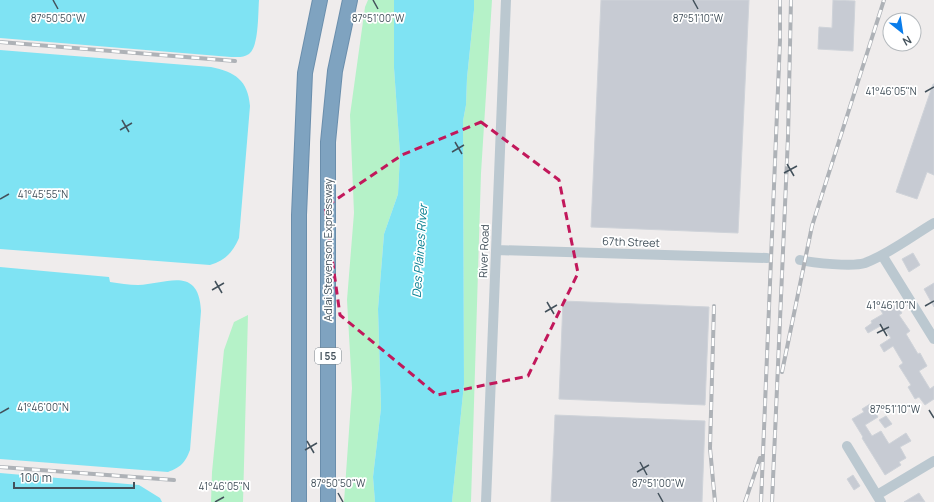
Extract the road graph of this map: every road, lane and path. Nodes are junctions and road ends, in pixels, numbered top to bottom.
1 (320, 0) edge
2 (350, 0) edge
3 (506, 0) edge
4 (934, 222) edge
5 (496, 250) junction
6 (882, 254) junction
7 (766, 258) dead end
8 (800, 260) dead end
9 (934, 339) edge
10 (847, 446) dead end
11 (934, 460) edge
12 (879, 499) edge
13 (299, 502) edge
14 (328, 502) edge
15 (486, 502) edge

1 - 13 highway, I 55
2 - 14 highway, Adlai Stevenson Expressway / I 55
3 - 5 street, River Road
4 - 6 street
5 - 7 street, 67th Street
5 - 15 street, River Road
6 - 8 street
6 - 9 street
10 - 12 street
11 - 12 street

